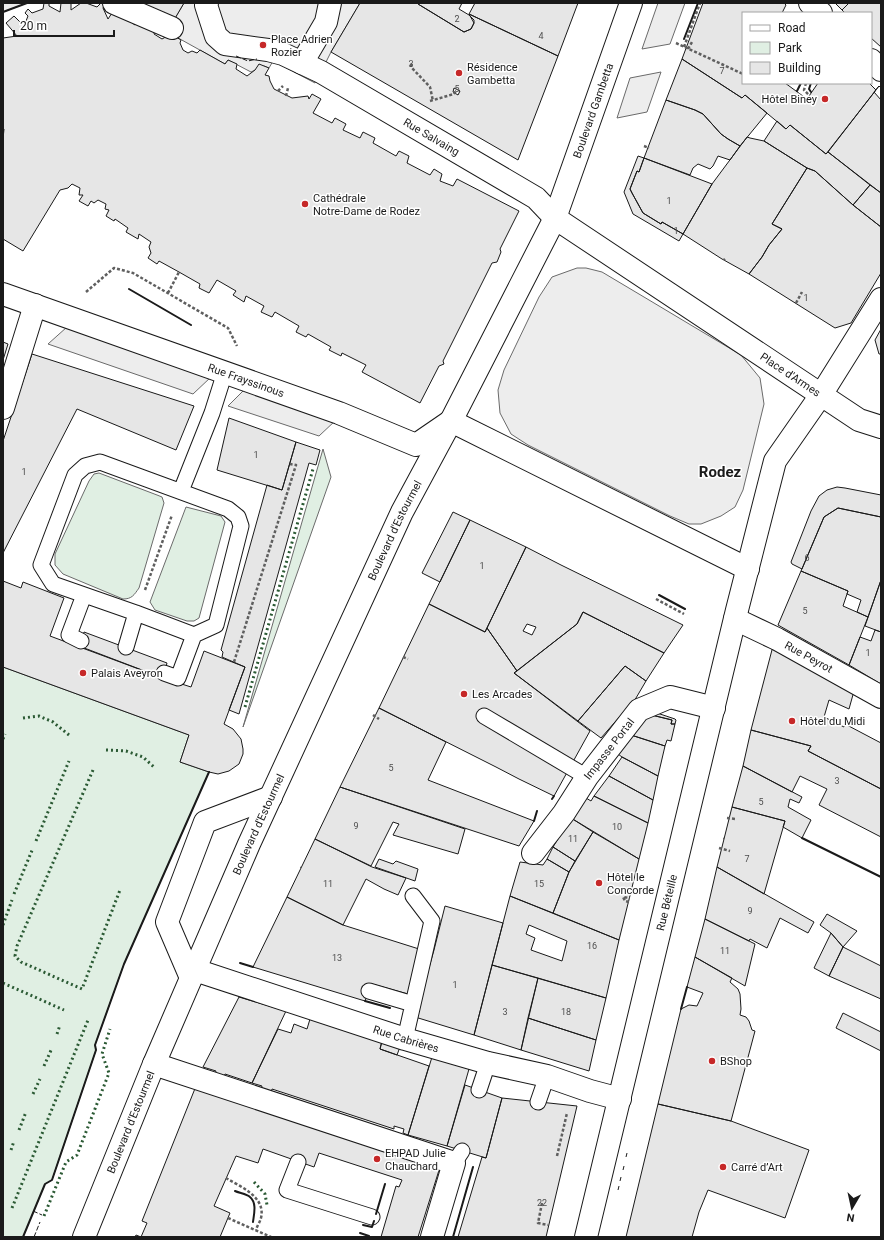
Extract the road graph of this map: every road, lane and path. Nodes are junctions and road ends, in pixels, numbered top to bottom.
1 (114, 3) edge
2 (207, 3) edge
3 (330, 3) edge
4 (630, 3) edge
5 (700, 3) edge
6 (810, 3) edge
7 (820, 12) edge
8 (172, 28) dead end
9 (692, 42) dead end
10 (676, 43) dead end
11 (684, 46) junction
12 (688, 49) junction
13 (872, 61) edge
14 (302, 63) junction
15 (411, 64) dead end
16 (881, 70) edge
17 (742, 74) edge
18 (806, 84) edge
19 (457, 89) dead end
20 (809, 96) dead end
21 (428, 101) dead end
22 (433, 101) junction
23 (644, 146) dead end
24 (648, 148) dead end
25 (555, 218) junction
26 (179, 272) dead end
27 (86, 292) dead end
28 (802, 292) dead end
29 (168, 293) junction
30 (3, 294) edge
31 (881, 299) edge
32 (796, 304) dead end
33 (35, 306) junction
34 (238, 347) dead end
35 (225, 372) junction
36 (820, 395) junction
37 (3, 408) edge
38 (451, 421) junction
39 (881, 427) edge
40 (290, 464) dead end
41 (181, 492) junction
42 (174, 512) dead end
43 (748, 569) junction
44 (84, 595) junction
45 (656, 599) dead end
46 (136, 612) junction
47 (684, 614) dead end
48 (735, 619) junction
49 (194, 635) junction
50 (81, 641) dead end
51 (126, 647) dead end
52 (403, 657) dead end
53 (408, 659) dead end
54 (234, 662) dead end
55 (164, 673) dead end
56 (881, 697) edge
57 (714, 708) junction
58 (373, 715) dead end
59 (484, 716) dead end
60 (379, 720) dead end
61 (587, 777) junction
62 (271, 797) junction
63 (727, 818) dead end
64 (736, 819) dead end
65 (719, 848) dead end
66 (730, 851) dead end
67 (533, 853) dead end
68 (413, 896) dead end
69 (630, 898) dead end
70 (629, 902) dead end
71 (193, 974) junction
72 (369, 991) dead end
73 (413, 1004) junction
74 (405, 1039) junction
75 (488, 1063) junction
76 (154, 1064) junction
77 (547, 1076) junction
78 (479, 1090) dead end
79 (620, 1099) junction
80 (538, 1102) dead end
81 (567, 1112) dead end
82 (557, 1156) dead end
83 (298, 1162) dead end
84 (226, 1178) dead end
85 (542, 1203) dead end
86 (372, 1217) dead end
87 (228, 1218) dead end
88 (548, 1226) dead end
89 (256, 1230) junction
90 (84, 1237) edge
91 (271, 1237) edge
92 (432, 1237) edge
93 (586, 1237) edge

1 - 8 street
2 - 14 street
3 - 14 street
4 - 25 street, Boulevard Gambetta
5 - 11 path
6 - 7 street
9 - 12 path
10 - 11 path
11 - 12 path
12 - 17 path
13 - 16 street
14 - 25 street, Rue Salvaing
15 - 22 path
18 - 20 path
19 - 22 path
21 - 22 path
23 - 24 path
25 - 36 street, Place d'Armes
25 - 38 street
26 - 29 path
27 - 29 path
28 - 32 path
29 - 34 path
30 - 33 street, Rue Frayssinous
31 - 36 street
33 - 35 street, Rue Frayssinous
33 - 37 street
35 - 38 street, Rue Frayssinous
35 - 41 lane
36 - 39 street
36 - 43 street, Place d'Armes
38 - 43 street
38 - 62 street, Boulevard d'Estourmel
40 - 54 path
41 - 44 lane
41 - 49 lane
42 - 46 path
43 - 48 street, Rue Béteille
44 - 46 lane
44 - 50 lane
45 - 47 path
46 - 49 lane
46 - 51 lane
48 - 56 street, Rue Peyrot
48 - 57 street, Rue Béteille
49 - 55 lane
52 - 53 path
57 - 61 street, Impasse Portal
57 - 79 street, Rue Béteille
58 - 60 path
59 - 61 lane
61 - 67 street, Impasse Portal
62 - 71 street, Boulevard d'Estourmel
62 - 71 street
63 - 64 path
65 - 66 path
68 - 73 lane
69 - 70 path
71 - 74 street, Rue Cabrières
71 - 76 street, Boulevard d'Estourmel
72 - 73 lane
73 - 74 lane
74 - 75 street, Rue Cabrières
75 - 77 street, Rue Cabrières
75 - 78 lane
76 - 90 street, Boulevard d'Estourmel
76 - 92 street
77 - 79 street, Rue Cabrières
77 - 80 lane
79 - 93 street, Rue Béteille
81 - 82 path
83 - 86 lane
84 - 89 path
85 - 88 path
87 - 89 path
89 - 91 path

